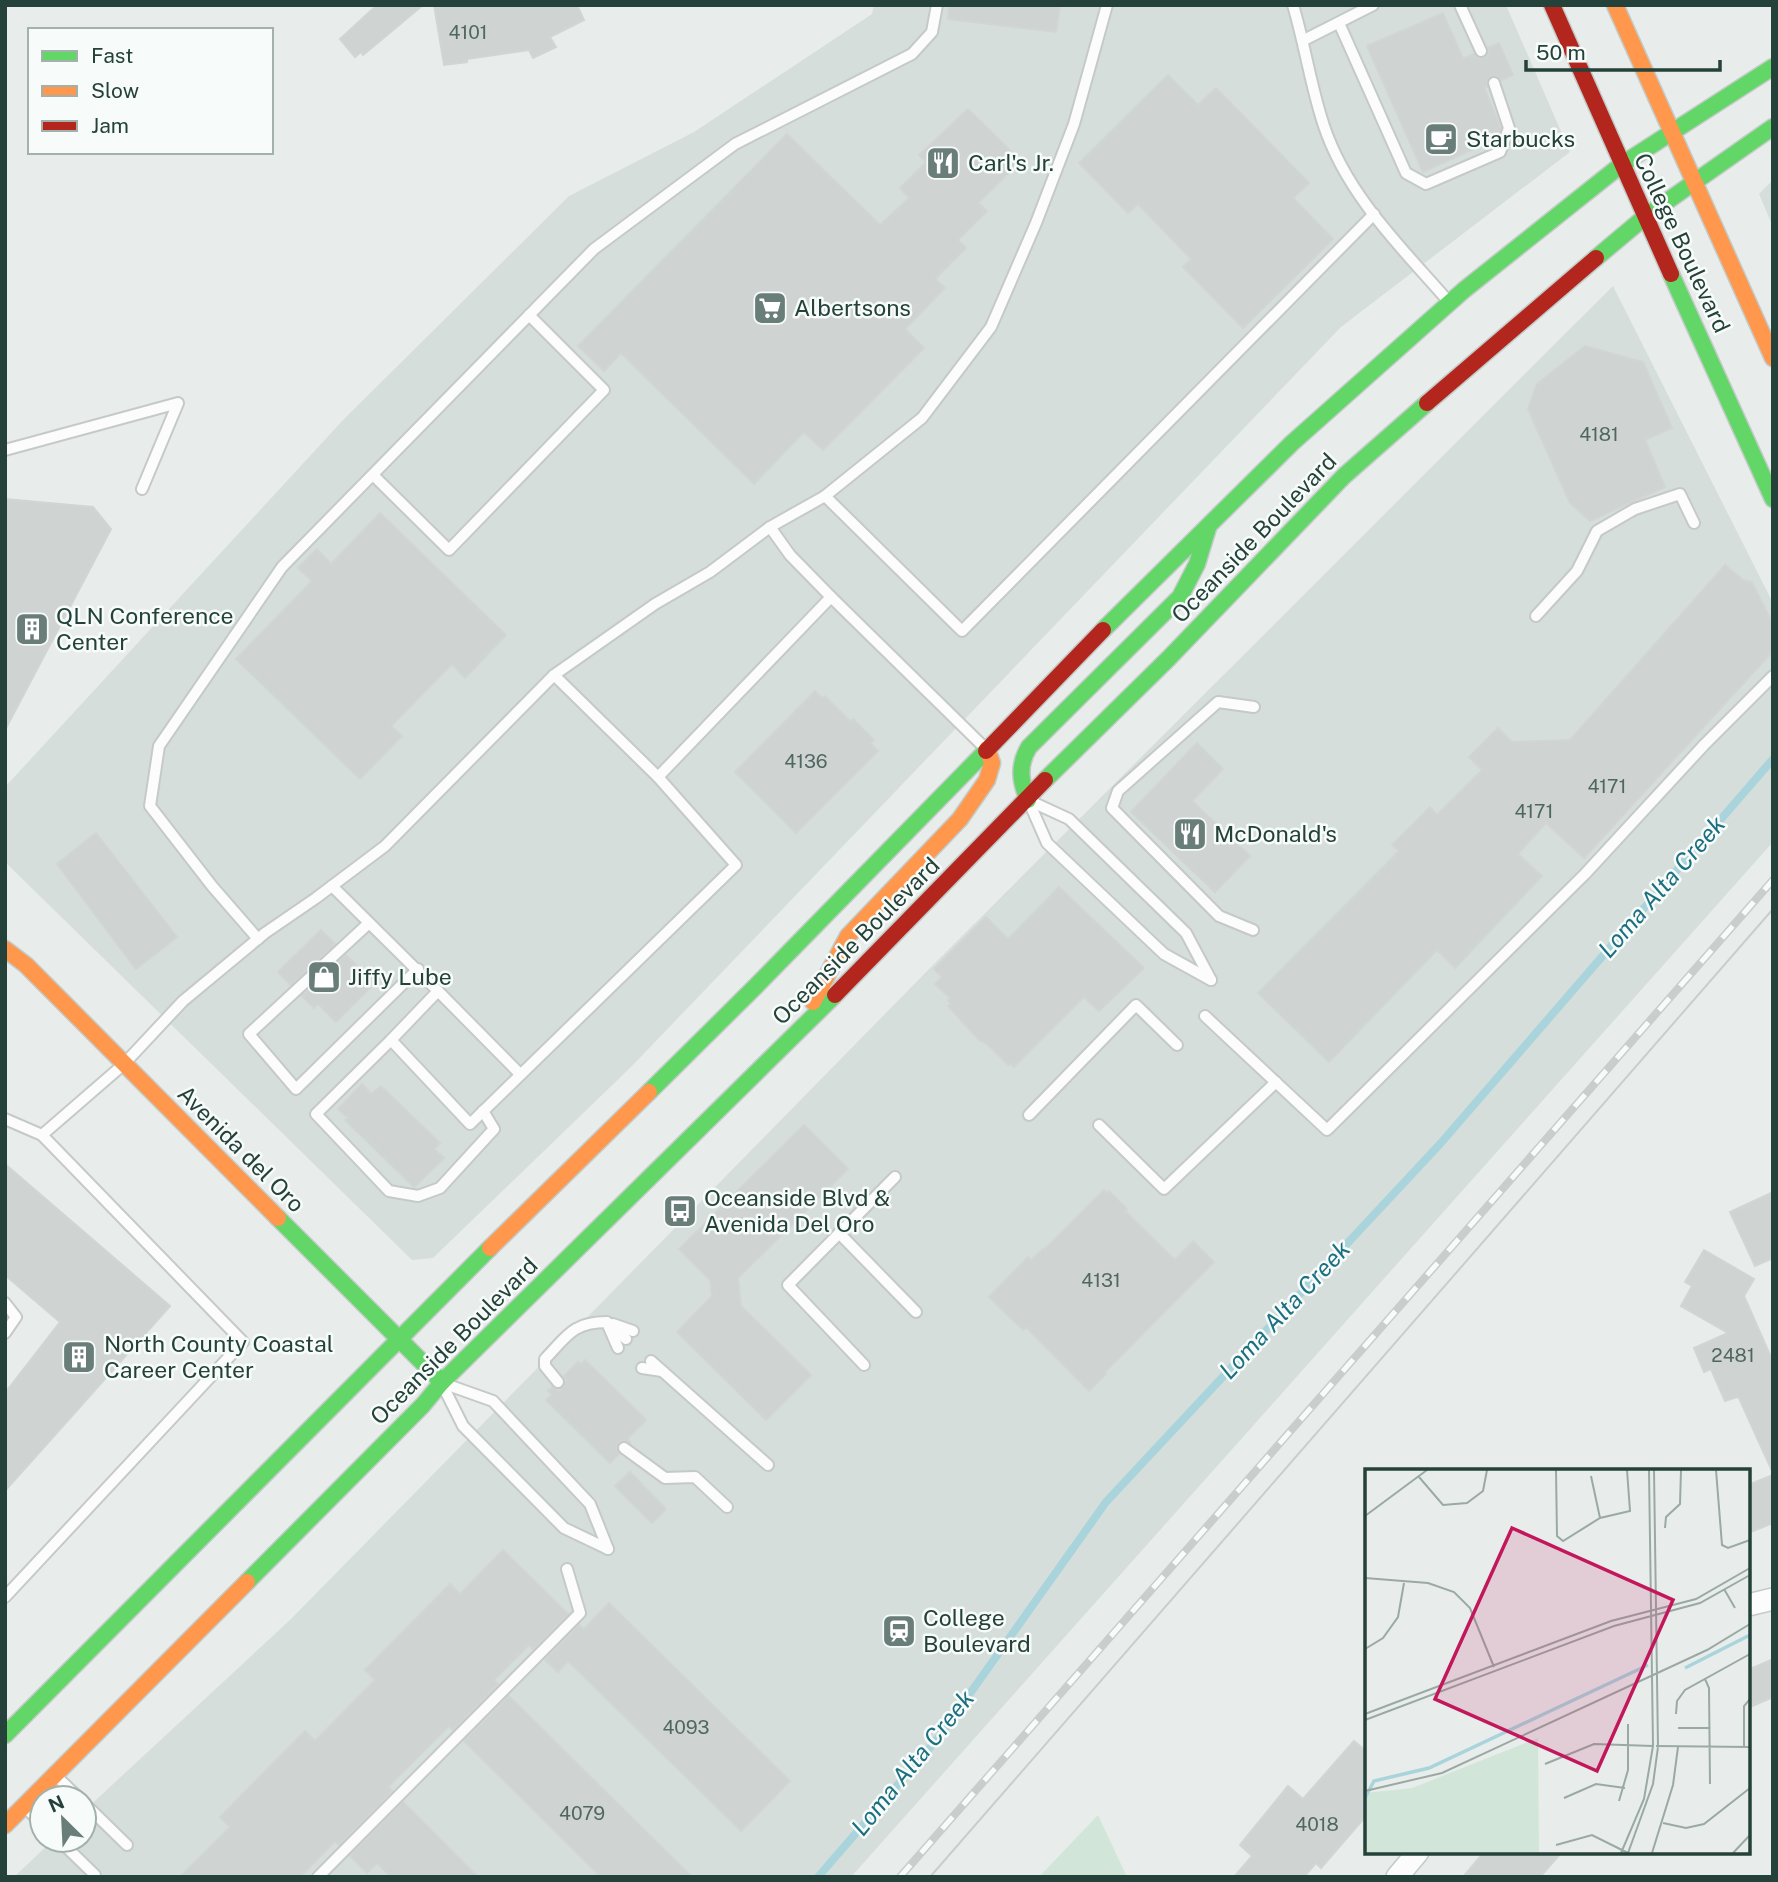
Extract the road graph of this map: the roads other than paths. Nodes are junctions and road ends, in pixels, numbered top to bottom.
1 (937, 5) edge
2 (1107, 5) edge
3 (1293, 5) edge
4 (1373, 5) edge
5 (1460, 5) edge
6 (1552, 5) edge
7 (1615, 5) edge
8 (1339, 23) junction
9 (1304, 40) junction
10 (1481, 51) dead end
11 (1773, 67) edge
12 (1494, 83) dead end
13 (1773, 127) edge
14 (1672, 132) junction
15 (1620, 164) junction
16 (1694, 182) junction
17 (1374, 214) junction
18 (1646, 216) junction
19 (1450, 303) junction
20 (529, 315) junction
21 (1773, 358) edge
22 (5, 450) edge
23 (373, 475) junction
24 (142, 488) dead end
25 (825, 496) junction
26 (1773, 499) edge
27 (1694, 523) dead end
28 (1208, 525) junction
29 (770, 527) junction
30 (831, 597) junction
31 (1536, 616) dead end
32 (554, 675) junction
33 (1773, 676) edge
34 (1254, 707) dead end
35 (986, 749) junction
36 (658, 777) junction
37 (1028, 800) junction
38 (332, 886) junction
39 (369, 923) junction
40 (1253, 930) dead end
41 (258, 939) junction
42 (5, 949) edge
43 (418, 969) junction
44 (438, 991) junction
45 (1205, 1016) dead end
46 (795, 1035) junction
47 (391, 1040) junction
48 (1177, 1045) dead end
49 (124, 1064) junction
50 (520, 1074) junction
51 (1276, 1082) junction
52 (483, 1111) junction
53 (1030, 1115) dead end
54 (5, 1119) edge
55 (1099, 1125) dead end
56 (42, 1135) junction
57 (895, 1177) dead end
58 (839, 1233) junction
59 (5, 1303) edge
60 (916, 1312) dead end
61 (5, 1333) edge
62 (626, 1339) dead end
63 (399, 1340) junction
64 (864, 1365) dead end
65 (662, 1371) junction
66 (442, 1382) junction
67 (558, 1382) dead end
68 (624, 1448) dead end
69 (768, 1465) dead end
70 (727, 1507) dead end
71 (567, 1569) dead end
72 (5, 1597) edge
73 (1773, 1599) edge
74 (1750, 1605) edge
75 (5, 1735) edge
76 (56, 1776) junction
77 (64, 1784) edge
78 (24, 1807) junction
79 (28, 1811) edge
80 (98, 1817) edge
81 (5, 1825) edge
82 (127, 1845) dead end
83 (73, 1854) edge
84 (1417, 1854) edge
85 (95, 1875) edge
86 (318, 1877) edge
87 (1397, 1877) edge

1 - 20 lane
2 - 25 lane
3 - 9 lane
4 - 8 lane
5 - 10 lane
6 - 15 main road, College Boulevard
7 - 14 main road, College Boulevard
8 - 9 lane
8 - 12 lane
9 - 17 lane
11 - 14 main road, Oceanside Boulevard
13 - 16 main road, Oceanside Boulevard
14 - 15 main road, Oceanside Boulevard
14 - 16 main road, College Boulevard
15 - 18 main road, College Boulevard
15 - 19 main road, Oceanside Boulevard
16 - 18 main road, Oceanside Boulevard
16 - 21 main road, College Boulevard
17 - 19 lane
17 - 25 lane
18 - 26 main road, College Boulevard
18 - 37 main road, Oceanside Boulevard
19 - 28 main road, Oceanside Boulevard
20 - 23 lane
20 - 23 lane
22 - 24 lane
23 - 41 lane
25 - 29 lane
27 - 31 lane
28 - 35 main road, Oceanside Boulevard
28 - 37 main road
29 - 30 lane
29 - 32 lane
30 - 35 lane
30 - 36 lane
32 - 36 lane
32 - 38 lane
33 - 51 lane
34 - 40 lane
35 - 46 main road
35 - 63 main road, Oceanside Boulevard
36 - 50 lane
37 - 37 lane
37 - 46 main road, Oceanside Boulevard
38 - 39 lane
38 - 41 lane
39 - 43 lane
39 - 43 lane
41 - 49 lane
42 - 49 main road, Avenida del Oro
43 - 44 lane
44 - 47 lane
44 - 50 lane
45 - 51 lane
46 - 66 main road, Oceanside Boulevard
47 - 52 lane
47 - 52 lane
48 - 53 lane
49 - 56 lane
49 - 63 main road, Avenida del Oro
50 - 52 lane
51 - 55 lane
54 - 56 lane
56 - 72 lane
57 - 58 lane
58 - 60 lane
58 - 64 lane
59 - 61 lane
62 - 67 lane
63 - 66 main road, Avenida del Oro
63 - 75 main road, Oceanside Boulevard
65 - 65 lane
65 - 69 lane
66 - 66 lane
66 - 76 main road, Oceanside Boulevard
68 - 70 lane
71 - 86 lane
73 - 74 street
76 - 77 lane
76 - 78 main road, Oceanside Boulevard
78 - 79 lane
78 - 81 main road, Oceanside Boulevard
80 - 82 lane
83 - 85 lane
84 - 87 street

